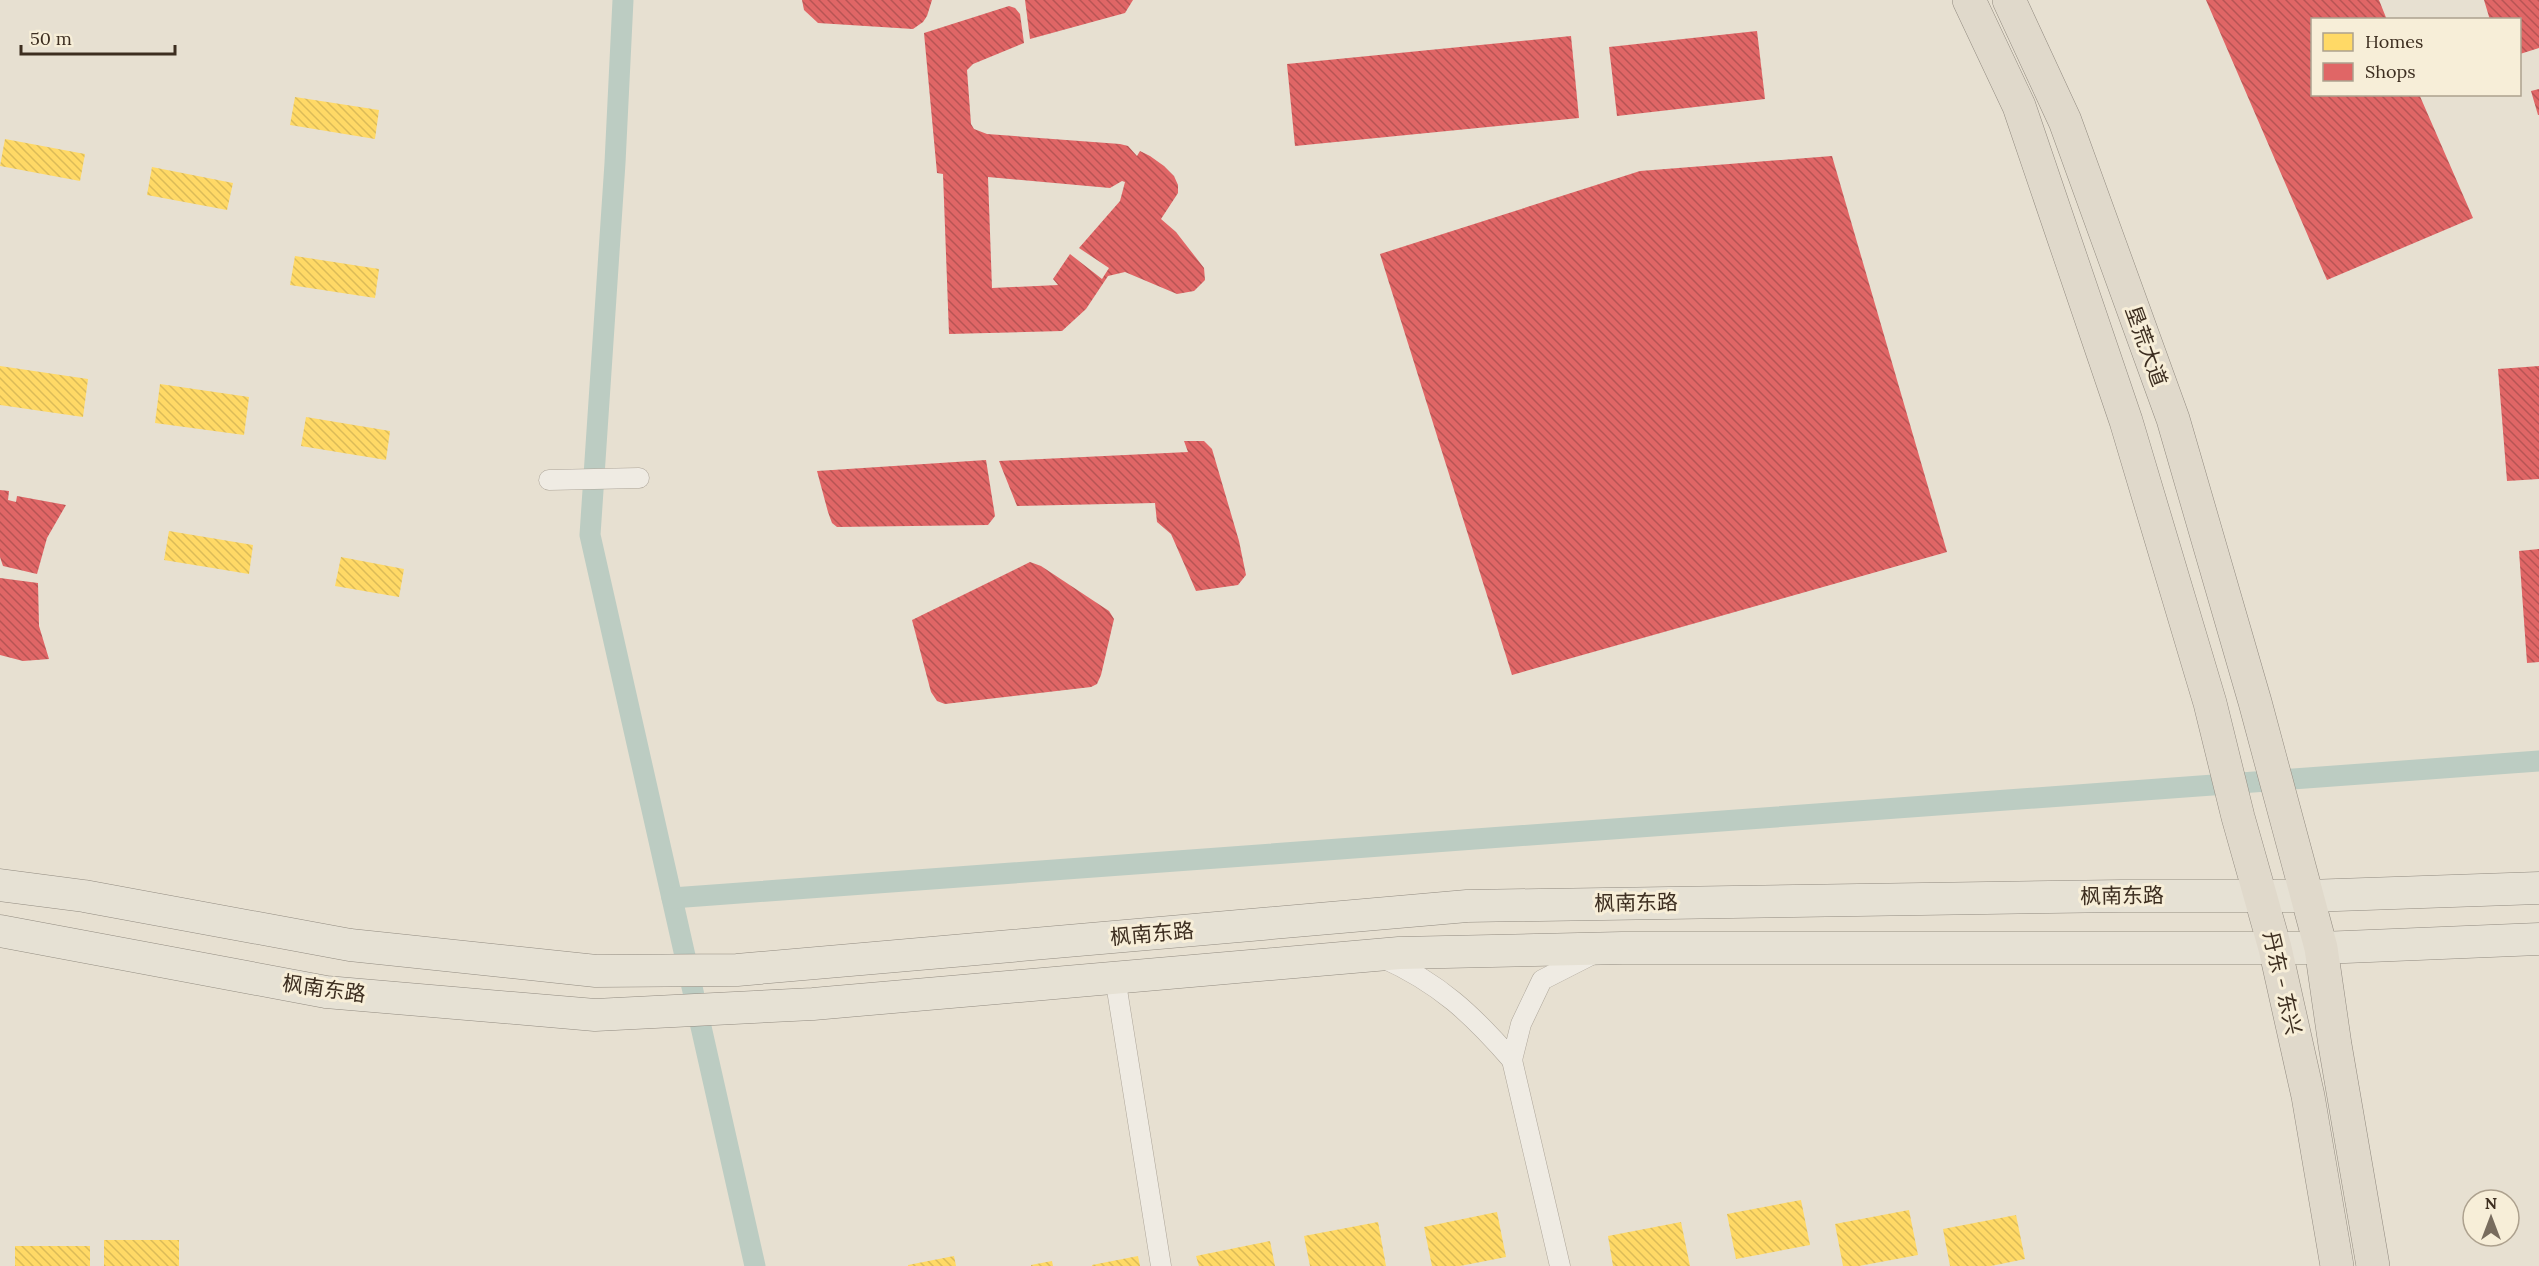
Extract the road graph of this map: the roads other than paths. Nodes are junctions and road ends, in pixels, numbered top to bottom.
1 (1968, 0) edge
2 (2009, 0) edge
3 (639, 478) dead end
4 (549, 480) dead end
5 (2255, 702) joint
6 (2210, 703) joint
7 (0, 885) edge
8 (2539, 888) edge
9 (2260, 895) junction
10 (2308, 896) junction
11 (0, 931) edge
12 (2539, 939) edge
13 (1605, 948) junction
14 (2275, 948) junction
15 (2321, 948) junction
16 (1375, 954) junction
17 (1115, 977) junction
18 (1512, 1060) junction
19 (1161, 1266) edge
20 (1560, 1266) edge
21 (2337, 1266) edge
22 (2373, 1266) edge

1 - 6 highway, 垦荒大道
2 - 5 highway, 垦荒大道
3 - 4 street
5 - 10 highway, 丹东 - 东兴
6 - 9 highway, 丹东 - 东兴
7 - 9 main road, 枫南东路
8 - 10 main road, 枫南东路
9 - 10 main road, 枫南东路
9 - 14 highway, 丹东 - 东兴
10 - 15 highway, 丹东 - 东兴
11 - 17 main road, 枫南东路
12 - 15 main road, 枫南东路
13 - 14 main road, 枫南东路
13 - 16 main road, 枫南东路
13 - 18 street
14 - 15 main road, 枫南东路
14 - 21 highway, 丹东 - 东兴
15 - 22 highway, 丹东 - 东兴
16 - 17 main road, 枫南东路
16 - 18 street
17 - 19 street
18 - 20 street

